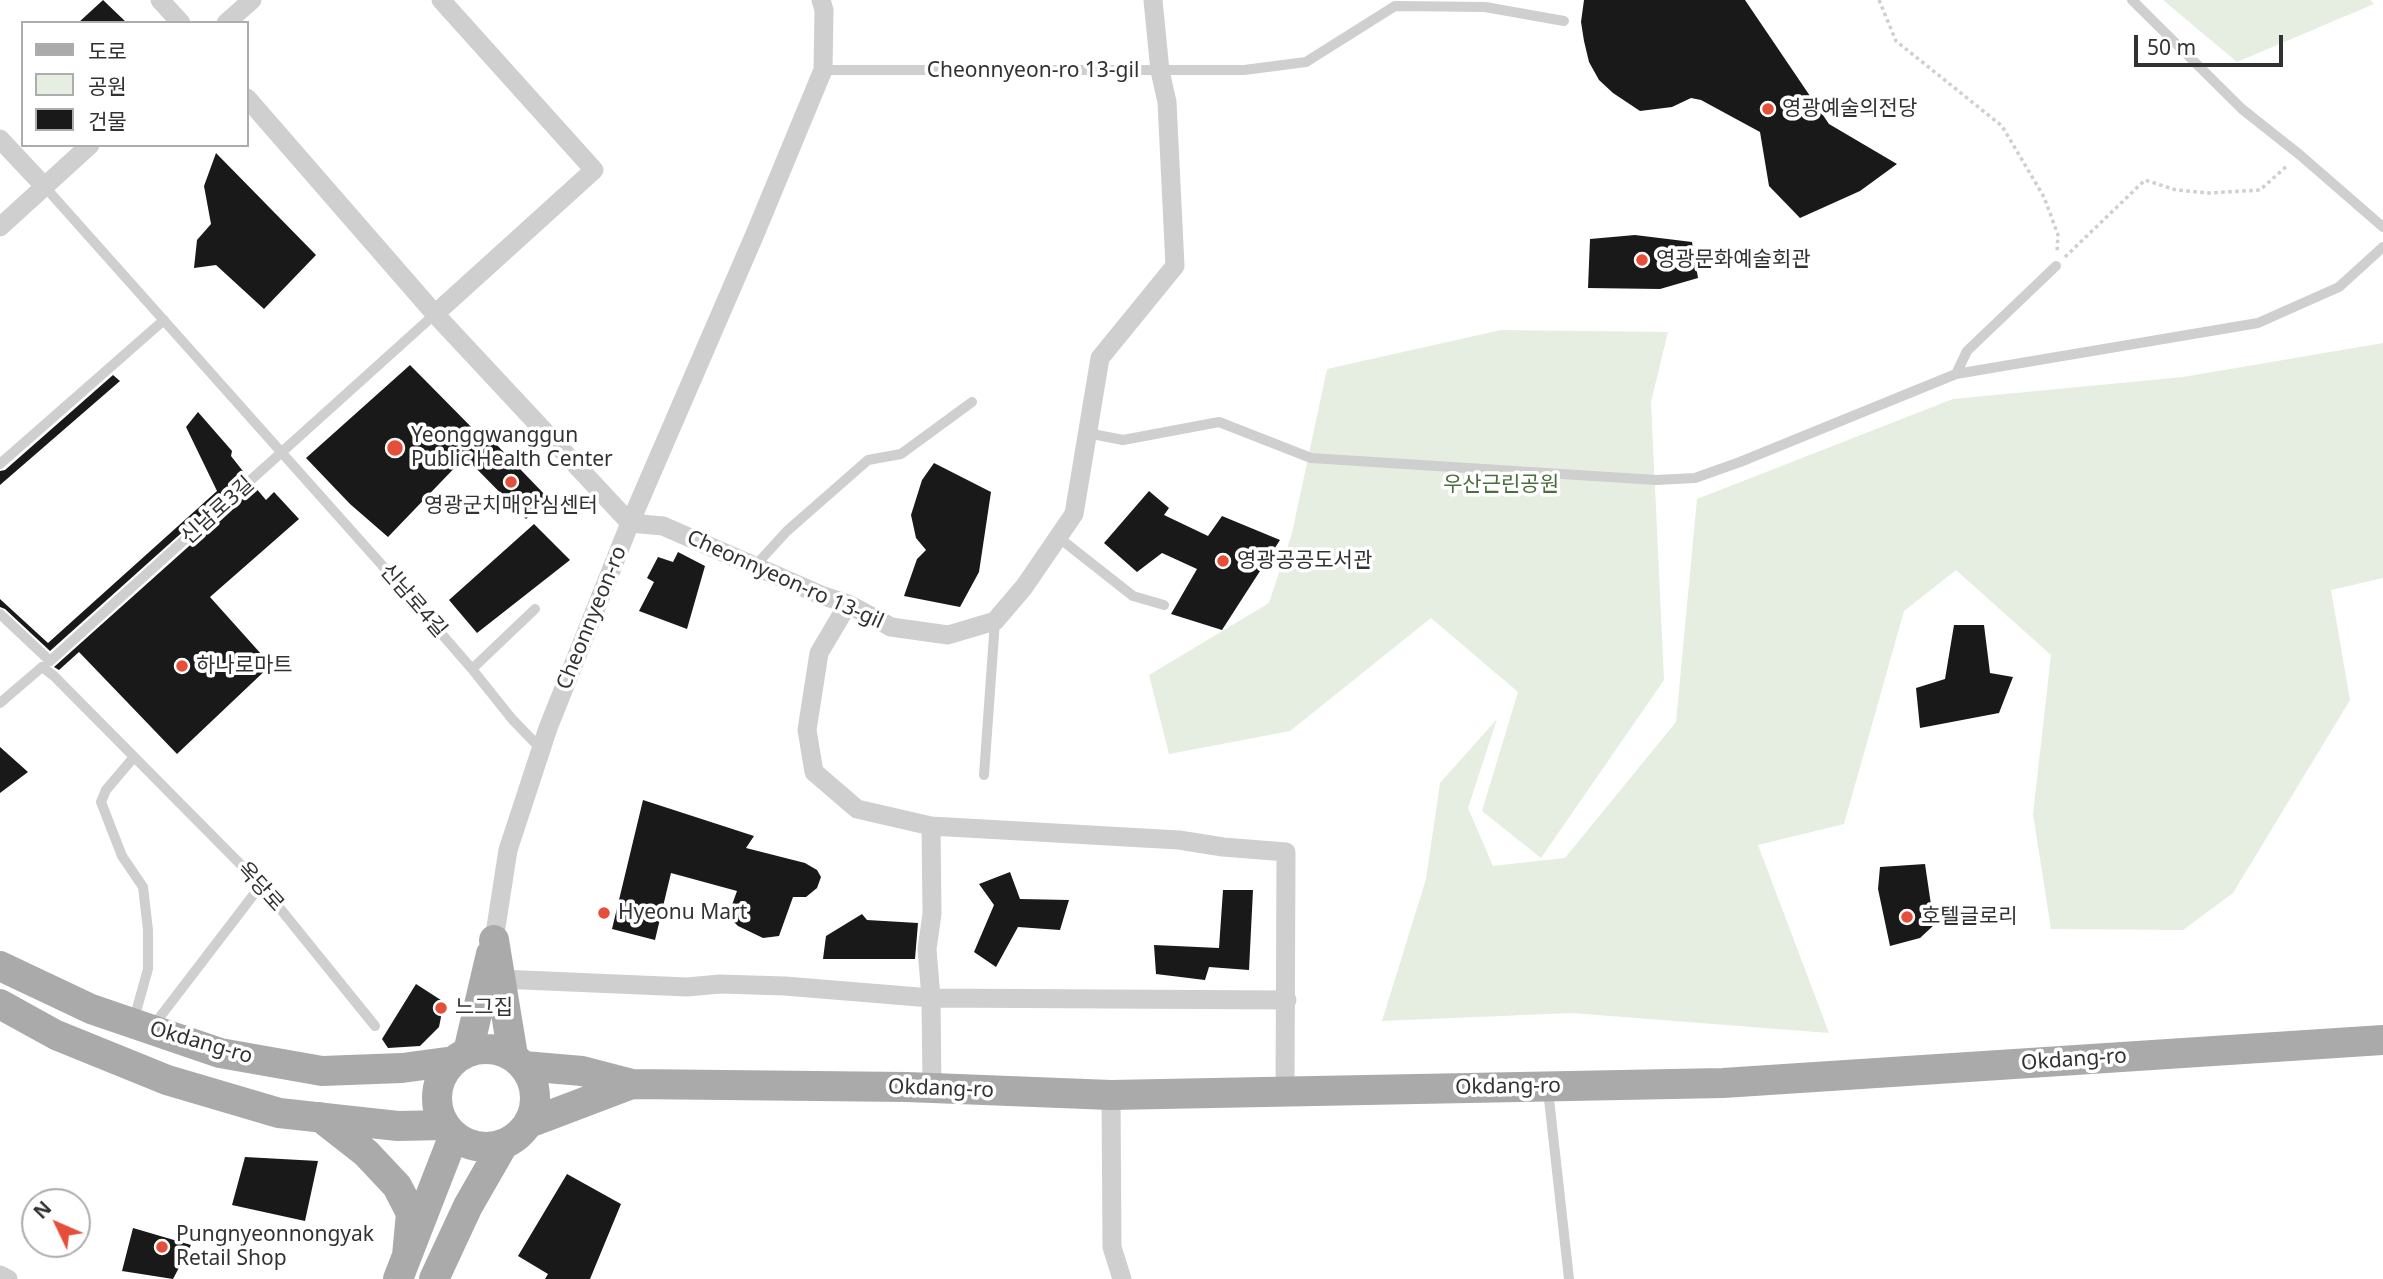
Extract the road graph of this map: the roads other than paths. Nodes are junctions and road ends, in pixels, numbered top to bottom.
1 (160, 0) edge
2 (252, 0) edge
3 (441, 0) edge
4 (821, 0) edge
5 (1153, 0) edge
6 (2132, 0) edge
7 (179, 21) edge
8 (228, 21) edge
9 (1564, 21) dead end
10 (823, 70) junction
11 (1160, 71) junction
12 (248, 99) edge
13 (0, 139) edge
14 (88, 147) edge
15 (45, 187) junction
16 (0, 227) edge
17 (2383, 227) edge
18 (2383, 247) edge
19 (2056, 266) road end
20 (435, 314) junction
21 (164, 320) junction
22 (1956, 374) junction
23 (972, 402) dead end
24 (1087, 433) junction
25 (282, 454) junction
26 (0, 464) edge
27 (630, 523) junction
28 (1058, 537) junction
29 (755, 566) junction
30 (848, 604) junction
31 (1164, 605) dead end
32 (536, 609) dead end
33 (0, 614) edge
34 (995, 621) junction
35 (46, 664) junction
36 (472, 669) junction
37 (0, 703) edge
38 (541, 749) junction
39 (134, 757) junction
40 (984, 775) dead end
41 (931, 826) junction
42 (261, 885) junction
43 (494, 940) junction
44 (0, 965) edge
45 (500, 979) junction
46 (931, 998) junction
47 (1287, 1000) junction
48 (0, 1004) edge
49 (142, 1026) junction
50 (375, 1026) dead end
51 (2383, 1040) edge
52 (461, 1057) junction
53 (518, 1061) junction
54 (632, 1084) junction
55 (1547, 1086) junction
56 (932, 1088) junction
57 (1285, 1091) junction
58 (1111, 1095) junction
59 (320, 1117) junction
60 (529, 1123) junction
61 (449, 1130) junction
62 (503, 1145) junction
63 (403, 1268) edge
64 (0, 1275) edge
65 (8, 1279) edge
66 (434, 1279) edge
67 (1122, 1279) edge
68 (1569, 1279) edge

1 - 7 street
2 - 8 street
3 - 20 street
4 - 10 street
5 - 11 street, Cheonnyeon-ro 13-gil
6 - 17 lane
9 - 11 lane
10 - 11 lane, Cheonnyeon-ro 13-gil
10 - 27 street
11 - 24 street, Cheonnyeon-ro 13-gil
12 - 20 street, Cheonnyeon-ro
13 - 15 street
14 - 15 street
15 - 16 street
15 - 21 lane, 신남로4길
18 - 22 lane
19 - 22 lane
20 - 25 lane, 신남로3길
20 - 27 street, Cheonnyeon-ro
21 - 25 lane, 신남로4길
21 - 26 lane
22 - 24 lane
23 - 29 lane
24 - 28 street, Cheonnyeon-ro 13-gil
25 - 35 lane, 신남로3길
25 - 36 lane, 신남로4길
27 - 29 street, Cheonnyeon-ro 13-gil
27 - 38 street, Cheonnyeon-ro
28 - 31 lane
28 - 34 street, Cheonnyeon-ro 13-gil
29 - 30 street, Cheonnyeon-ro 13-gil
30 - 34 street, Cheonnyeon-ro 13-gil
30 - 41 street
32 - 36 lane
33 - 35 lane
34 - 40 lane
35 - 37 lane
35 - 39 lane, 옥당로
36 - 38 lane, 신남로4길
38 - 43 street, Cheonnyeon-ro
39 - 42 lane, 옥당로
39 - 49 lane
41 - 46 street
41 - 47 street
42 - 49 lane
42 - 50 lane, 옥당로
43 - 45 main road
43 - 52 main road
44 - 49 main road, Okdang-ro
45 - 46 street
45 - 53 main road
46 - 47 street
46 - 56 street
47 - 57 street
48 - 59 main road, Okdang-ro
49 - 52 main road, Okdang-ro
51 - 55 main road, Okdang-ro
52 - 53 main road, Okdang-ro
52 - 61 main road
53 - 54 main road, Okdang-ro
53 - 60 main road
54 - 56 main road, Okdang-ro
54 - 60 main road
55 - 57 main road, Okdang-ro
55 - 68 lane
56 - 58 main road, Okdang-ro
57 - 58 main road, Okdang-ro
58 - 67 street
59 - 61 main road, Okdang-ro
59 - 63 main road
60 - 62 main road
61 - 62 main road
61 - 63 main road
62 - 66 main road
64 - 65 street

